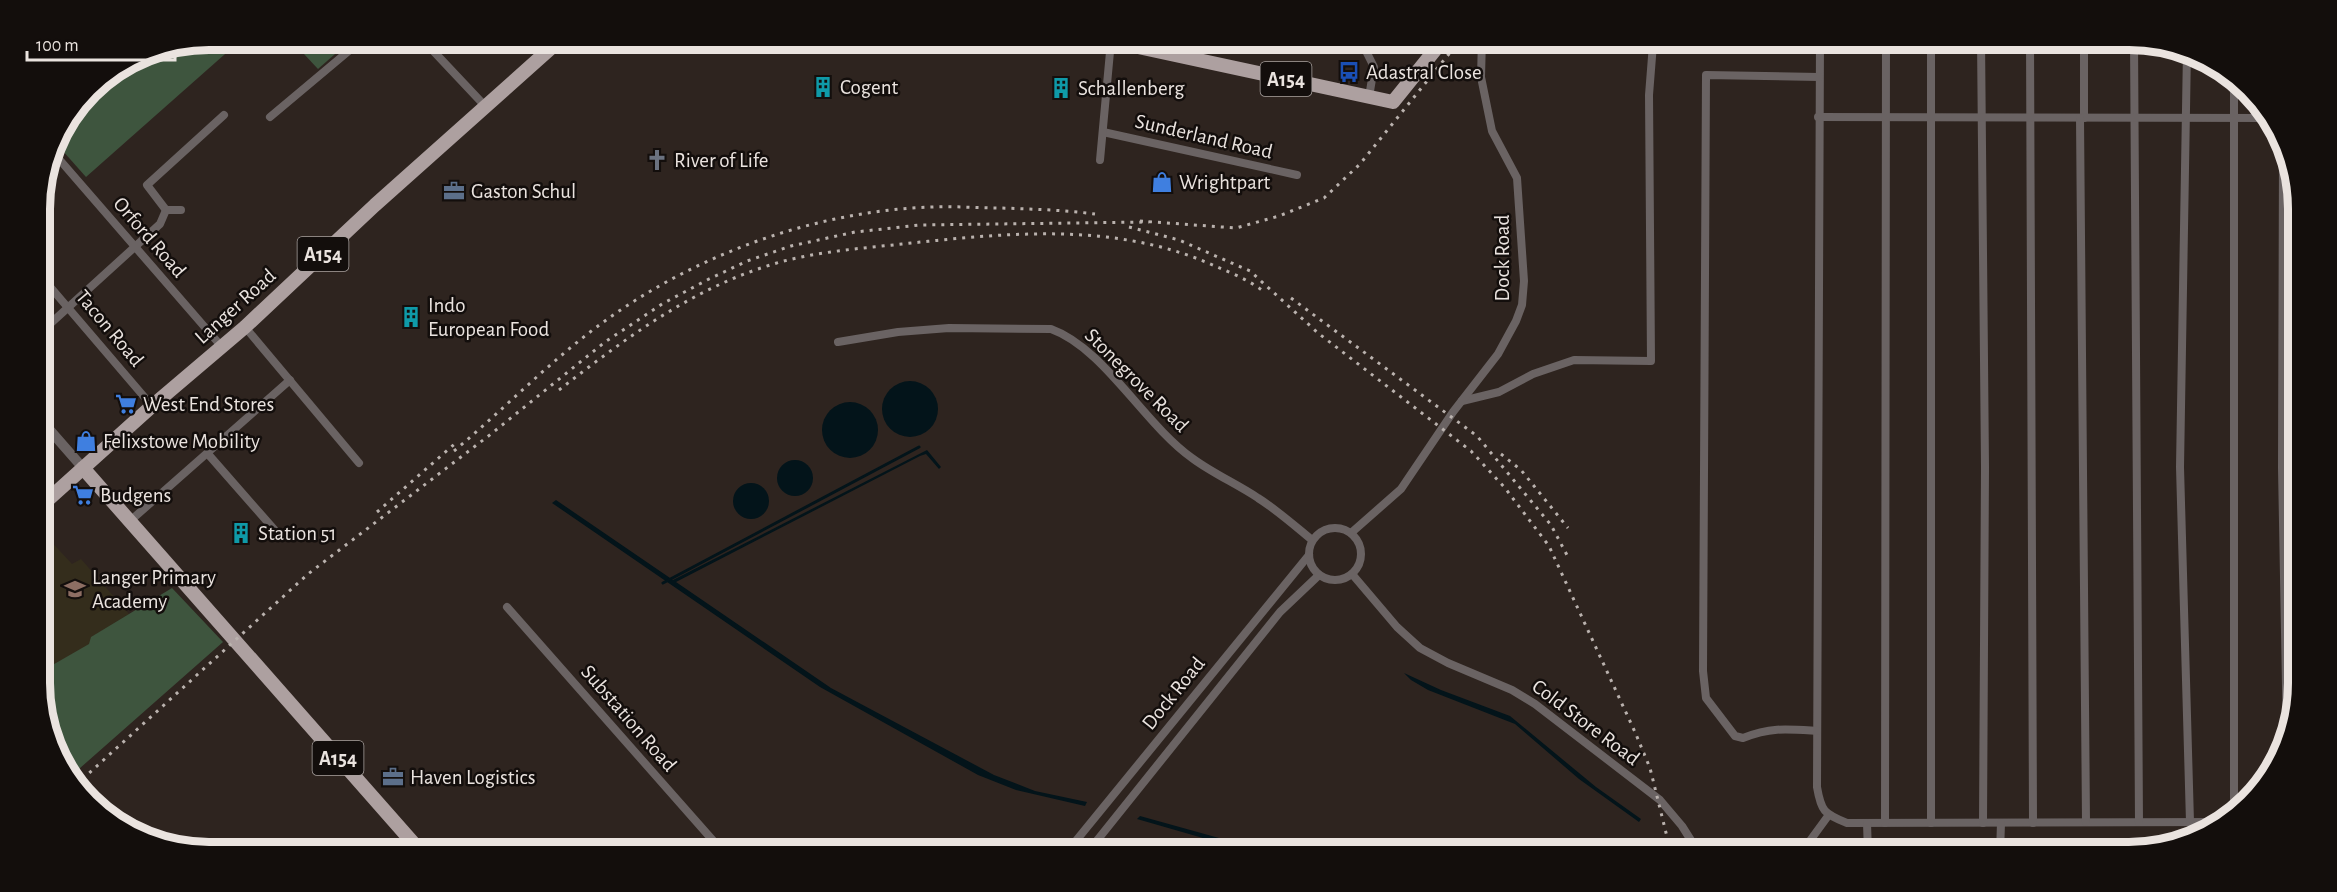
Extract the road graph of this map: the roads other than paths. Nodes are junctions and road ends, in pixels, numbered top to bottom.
1 (350, 50) edge
2 (432, 50) edge
3 (549, 50) edge
4 (1106, 50) edge
5 (1152, 50) edge
6 (1366, 50) edge
7 (1435, 50) edge
8 (1482, 50) edge
9 (1653, 50) edge
10 (1820, 50) edge
11 (1886, 50) edge
12 (1931, 50) edge
13 (1981, 50) edge
14 (2030, 50) edge
15 (2084, 50) edge
16 (2134, 50) edge
17 (2187, 61) edge
18 (1819, 77) junction
19 (2234, 90) edge
20 (1370, 97) junction
21 (486, 107) junction
22 (224, 115) dead end
23 (270, 117) dead end
24 (1818, 117) junction
25 (1887, 117) junction
26 (1932, 117) junction
27 (1982, 117) junction
28 (2030, 118) junction
29 (2082, 118) junction
30 (2134, 118) junction
31 (2187, 118) junction
32 (2235, 118) junction
33 (2259, 118) edge
34 (1103, 132) junction
35 (1100, 159) dead end
36 (58, 160) edge
37 (2283, 172) edge
38 (1297, 175) dead end
39 (166, 210) junction
40 (181, 210) dead end
41 (134, 248) junction
42 (50, 286) edge
43 (69, 308) junction
44 (50, 324) edge
45 (245, 327) junction
46 (838, 342) dead end
47 (222, 346) junction
48 (290, 380) junction
49 (1461, 402) junction
50 (152, 406) junction
51 (50, 431) edge
52 (208, 454) junction
53 (359, 463) dead end
54 (82, 468) junction
55 (50, 498) edge
56 (130, 521) junction
57 (1351, 532) junction
58 (279, 535) dead end
59 (1312, 540) junction
60 (1309, 555) junction
61 (1352, 574) junction
62 (1319, 575) junction
63 (507, 607) dead end
64 (2286, 701) edge
65 (1817, 731) junction
66 (2234, 802) edge
67 (1828, 816) junction
68 (2033, 822) junction
69 (2086, 822) junction
70 (2139, 822) junction
71 (2190, 822) junction
72 (2206, 822) edge
73 (1867, 823) junction
74 (1885, 823) junction
75 (1930, 823) junction
76 (1983, 823) junction
77 (2001, 823) junction
78 (412, 842) edge
79 (714, 842) edge
80 (1075, 842) edge
81 (1096, 842) edge
82 (1692, 842) edge
83 (1809, 842) edge
84 (1868, 842) edge
85 (2000, 842) edge

1 - 23 street
2 - 21 street
3 - 21 main road, Langer Road / A154
4 - 34 street
5 - 20 main road, A154
6 - 20 street
7 - 20 main road, A154
8 - 49 street, Dock Road
9 - 49 street
10 - 18 street
11 - 25 street
12 - 26 street
13 - 27 street
14 - 28 street
15 - 29 street
16 - 30 street
17 - 31 street
18 - 24 street
18 - 65 street
19 - 32 street
21 - 45 main road, Langer Road / A154
22 - 39 street
24 - 25 street
24 - 65 street
25 - 26 street
25 - 74 street
26 - 27 street
26 - 75 street
27 - 28 street
27 - 76 street
28 - 29 street
28 - 68 street
29 - 30 street
29 - 69 street
30 - 31 street
30 - 70 street
31 - 32 street
31 - 71 street
32 - 33 street
32 - 66 street
34 - 35 street
34 - 38 street, Sunderland Road
36 - 41 street, Orford Road
37 - 64 street
39 - 40 street
39 - 41 street
41 - 43 street
41 - 47 street, Orford Road
42 - 43 street, Tacon Road
43 - 44 street
43 - 50 street, Tacon Road
45 - 47 main road, Langer Road / A154
45 - 48 street
46 - 59 street, Stonegrove Road
47 - 50 main road, Langer Road / A154
48 - 52 street
48 - 53 street
49 - 57 street, Dock Road
50 - 54 main road, Langer Road / A154
51 - 54 street
52 - 56 street
52 - 58 street
54 - 55 main road, Langer Road / A154
54 - 56 main road, A154
56 - 78 main road, A154
57 - 59 street
57 - 61 street
59 - 60 street
60 - 62 street
60 - 80 street, Dock Road
61 - 62 street
61 - 82 street, Cold Store Road
62 - 81 street, Dock Road
63 - 79 street, Substation Road
65 - 67 street
67 - 73 street
67 - 83 street
68 - 69 street
68 - 77 street
69 - 70 street
70 - 71 street
71 - 72 street
73 - 74 street
73 - 84 street
74 - 75 street
75 - 76 street
76 - 77 street
77 - 85 street

